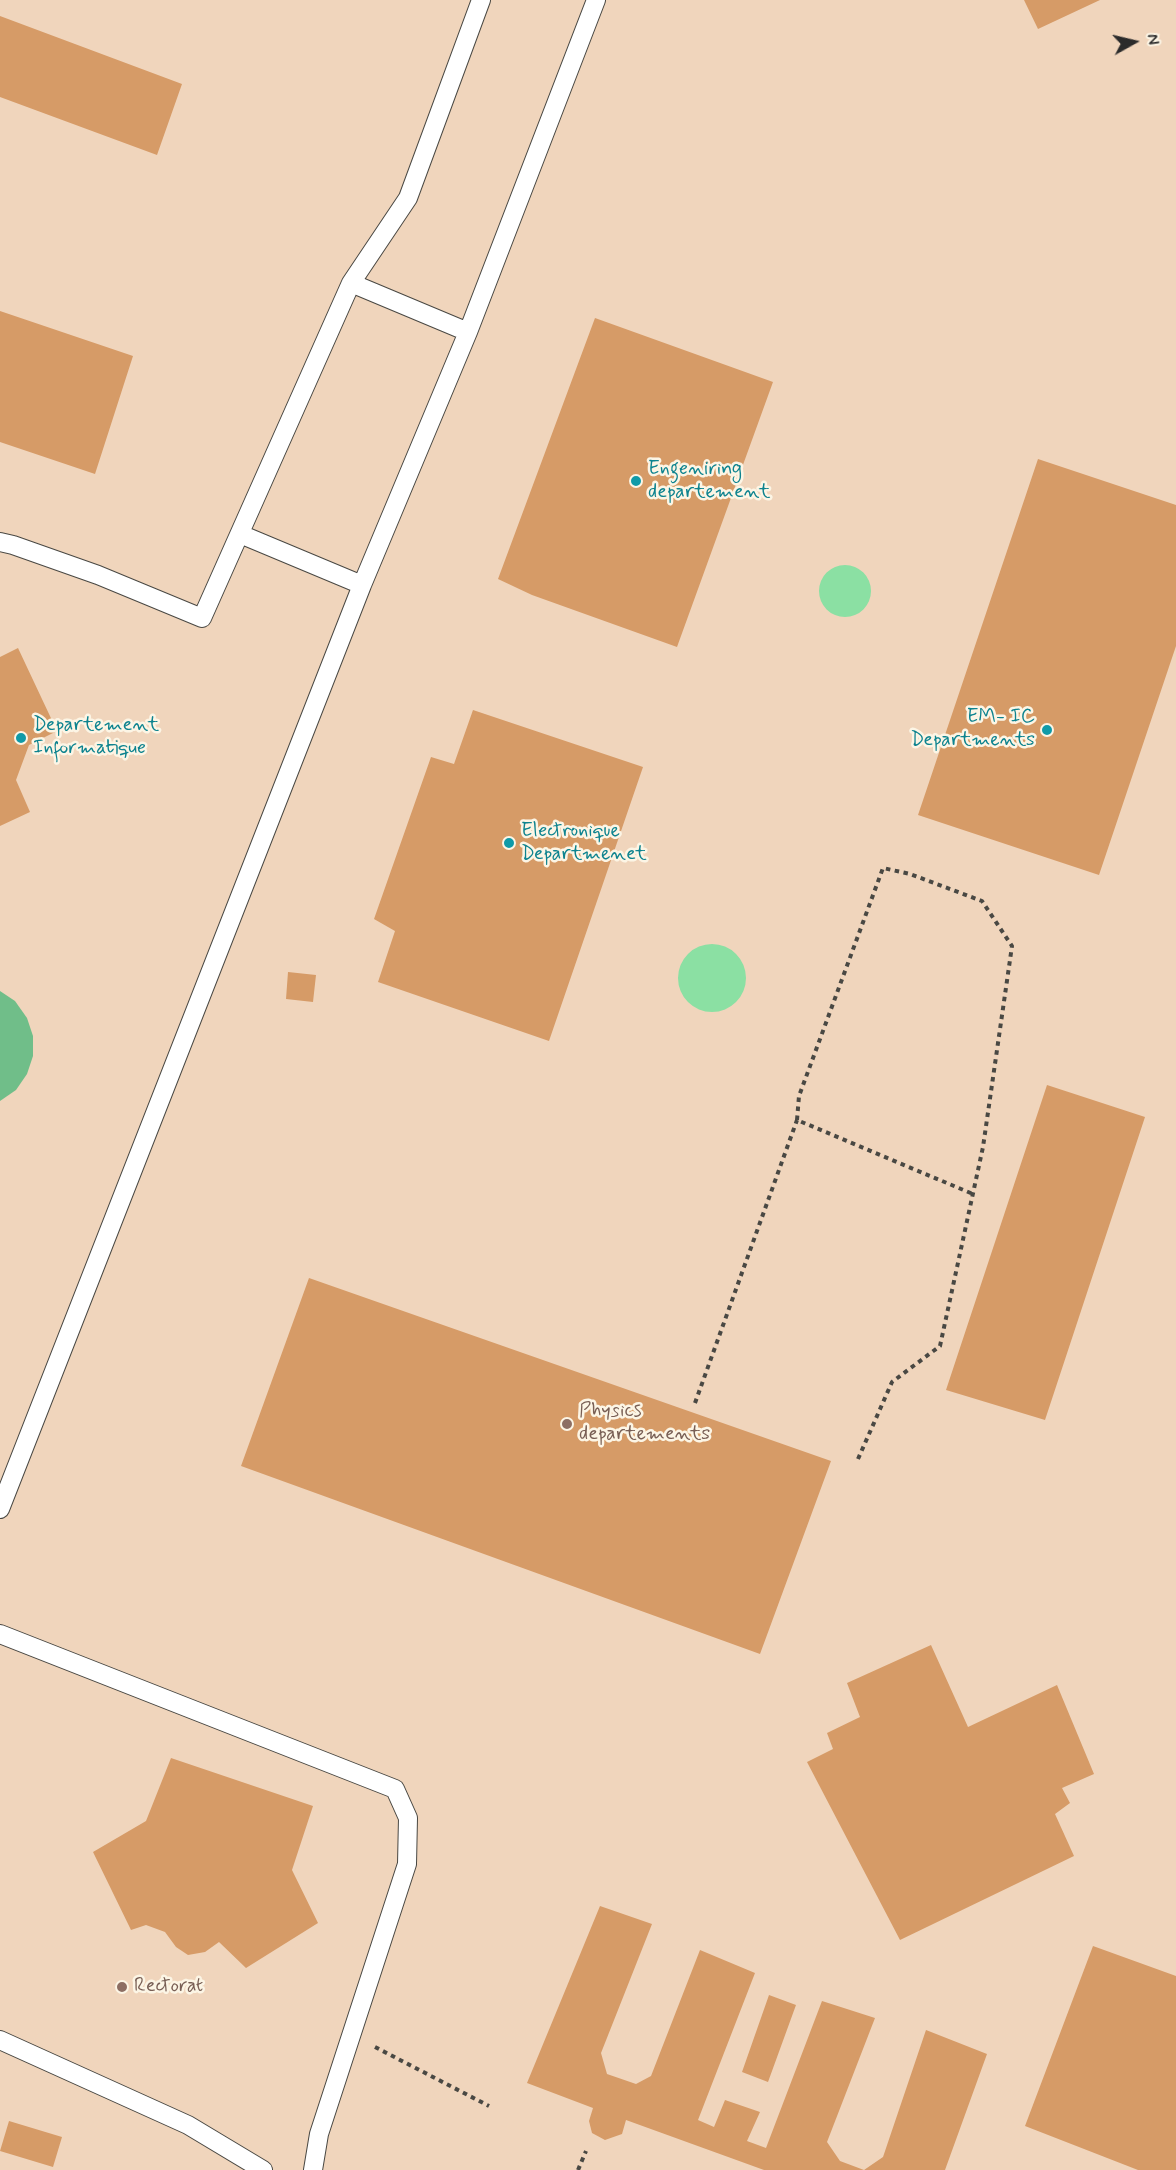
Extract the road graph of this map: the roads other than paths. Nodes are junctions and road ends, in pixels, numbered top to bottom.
1 (481, 0) edge
2 (596, 0) edge
3 (351, 283) junction
4 (468, 332) junction
5 (240, 534) junction
6 (0, 542) edge
7 (362, 585) junction
8 (0, 1509) edge
9 (0, 1634) edge
10 (0, 2040) edge
11 (263, 2170) edge
12 (313, 2170) edge

1 - 3 lane
2 - 4 lane
3 - 4 lane
3 - 5 lane
4 - 7 lane
5 - 6 lane
5 - 7 lane
7 - 8 lane
9 - 12 lane
10 - 11 lane

